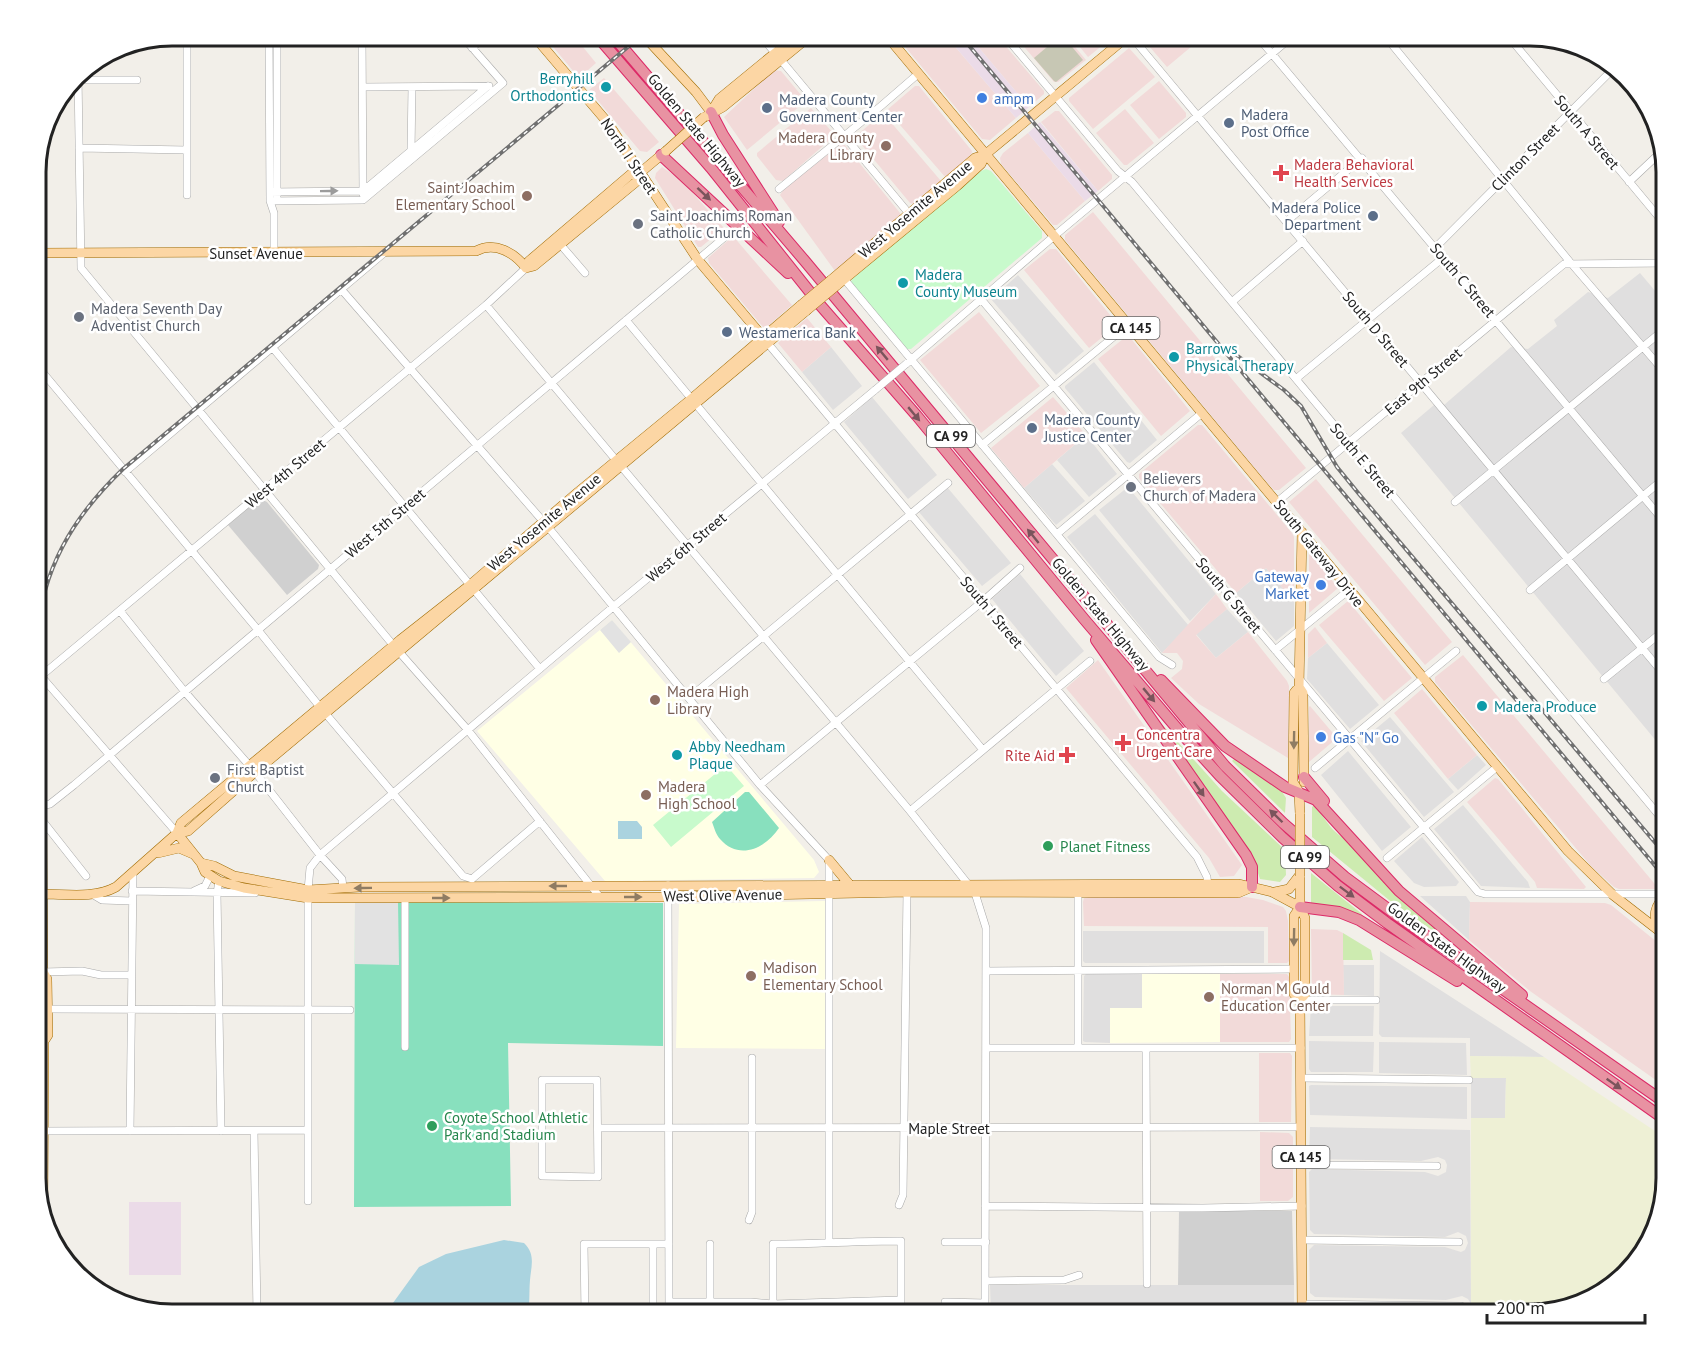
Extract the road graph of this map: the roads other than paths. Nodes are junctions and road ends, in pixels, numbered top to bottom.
1 (187, 47) edge
2 (269, 47) edge
3 (277, 47) edge
4 (362, 47) edge
5 (543, 47) edge
6 (606, 47) edge
7 (623, 47) edge
8 (656, 47) edge
9 (770, 47) edge
10 (786, 47) edge
11 (792, 47) edge
12 (896, 47) edge
13 (1014, 47) edge
14 (1116, 47) edge
15 (1138, 47) edge
16 (1266, 47) edge
17 (1280, 47) edge
18 (1394, 47) edge
19 (1517, 47) edge
20 (472, 48) edge
21 (1272, 54) junction
22 (778, 56) junction
23 (1609, 73) edge
24 (918, 74) junction
25 (89, 78) edge
26 (137, 80) dead end
27 (503, 83) junction
28 (488, 86) junction
29 (363, 87) junction
30 (412, 87) junction
31 (78, 89) edge
32 (1055, 97) junction
33 (1570, 111) junction
34 (708, 115) junction
35 (1198, 116) junction
36 (845, 135) junction
37 (79, 148) junction
38 (187, 150) junction
39 (411, 151) junction
40 (663, 153) junction
41 (986, 154) junction
42 (1655, 157) edge
43 (1362, 158) junction
44 (641, 172) junction
45 (1125, 177) junction
46 (1503, 179) junction
47 (1629, 182) junction
48 (779, 189) dead end
49 (363, 190) junction
50 (274, 192) junction
51 (187, 195) dead end
52 (274, 200) junction
53 (363, 200) junction
54 (1656, 214) edge
55 (912, 217) junction
56 (1287, 221) junction
57 (726, 236) dead end
58 (1053, 237) junction
59 (1303, 241) junction
60 (560, 244) junction
61 (1436, 247) junction
62 (274, 252) junction
63 (47, 253) edge
64 (81, 253) junction
65 (384, 253) junction
66 (1444, 257) junction
67 (698, 260) junction
68 (804, 260) junction
69 (1570, 262) junction
70 (1656, 263) edge
71 (524, 270) junction
72 (585, 273) dead end
73 (838, 279) junction
74 (341, 289) junction
75 (981, 299) junction
76 (1233, 301) junction
77 (486, 305) junction
78 (821, 306) junction
79 (1368, 319) junction
80 (626, 320) junction
81 (1496, 320) junction
82 (1128, 325) junction
83 (1656, 337) edge
84 (765, 340) junction
85 (273, 347) junction
86 (1644, 347) junction
87 (909, 362) junction
88 (1656, 362) edge
89 (410, 369) junction
90 (47, 378) edge
91 (1297, 378) junction
92 (1421, 382) junction
93 (552, 383) junction
94 (1054, 386) junction
95 (693, 402) junction
96 (1570, 408) junction
97 (199, 410) junction
98 (1202, 413) junction
99 (836, 424) junction
100 (339, 428) junction
101 (1348, 443) junction
102 (982, 445) junction
103 (477, 446) junction
104 (620, 463) junction
105 (1494, 471) junction
106 (125, 472) junction
107 (1128, 475) junction
108 (948, 483) dead end
109 (762, 484) junction
110 (1656, 485) edge
111 (265, 490) junction
112 (1643, 496) junction
113 (1277, 502) junction
114 (1455, 502) dead end
115 (405, 506) junction
116 (1656, 512) edge
117 (910, 514) junction
118 (546, 524) junction
119 (1302, 532) junction
120 (1057, 534) junction
121 (689, 545) junction
122 (192, 551) junction
123 (1568, 559) junction
124 (331, 568) junction
125 (1020, 568) dead end
126 (837, 575) junction
127 (472, 587) junction
128 (1349, 590) junction
129 (1530, 590) dead end
130 (983, 601) junction
131 (613, 607) junction
132 (120, 611) junction
133 (1096, 613) junction
134 (1084, 619) junction
135 (258, 630) junction
136 (1301, 630) junction
137 (764, 637) junction
138 (1656, 637) edge
139 (397, 648) junction
140 (1642, 649) junction
141 (1275, 650) junction
142 (1456, 651) dead end
143 (1090, 661) dead end
144 (909, 662) junction
145 (1172, 665) dead end
146 (1656, 665) edge
147 (540, 669) junction
148 (47, 670) edge
149 (1423, 678) junction
150 (1604, 679) dead end
151 (1299, 682) junction
152 (47, 684) edge
153 (1057, 689) junction
154 (184, 692) junction
155 (689, 698) junction
156 (323, 711) junction
157 (835, 723) junction
158 (467, 729) junction
159 (1349, 740) junction
160 (983, 750) junction
161 (109, 755) junction
162 (1497, 767) junction
163 (1315, 768) dead end
164 (252, 769) junction
165 (1304, 777) junction
166 (760, 785) junction
167 (394, 792) junction
168 (1299, 792) junction
169 (47, 805) edge
170 (910, 811) junction
171 (1656, 812) edge
172 (540, 821) junction
173 (1339, 824) junction
174 (47, 827) edge
175 (1423, 828) junction
176 (177, 833) junction
177 (153, 855) junction
178 (320, 855) junction
179 (1388, 858) dead end
180 (199, 860) junction
181 (828, 860) junction
182 (133, 874) junction
183 (86, 876) dead end
184 (1300, 876) junction
185 (215, 878) junction
186 (253, 880) junction
187 (849, 884) junction
188 (968, 884) junction
189 (668, 885) junction
190 (591, 886) junction
191 (1252, 886) junction
192 (343, 888) junction
193 (830, 888) junction
194 (1208, 888) junction
195 (1078, 889) junction
196 (132, 891) junction
197 (195, 891) junction
198 (906, 892) junction
199 (1272, 892) junction
200 (217, 893) junction
201 (278, 893) junction
202 (975, 893) junction
203 (47, 894) edge
204 (92, 894) junction
205 (308, 894) junction
206 (1656, 894) edge
207 (1613, 895) junction
208 (599, 896) junction
209 (668, 897) junction
210 (405, 898) junction
211 (132, 901) junction
212 (1300, 907) junction
213 (1656, 907) edge
214 (1656, 922) edge
215 (1656, 929) edge
216 (1078, 969) junction
217 (1294, 969) junction
218 (986, 971) junction
219 (47, 973) edge
220 (131, 975) junction
221 (1300, 1000) junction
222 (1377, 1000) dead end
223 (47, 1008) edge
224 (131, 1010) junction
225 (219, 1010) junction
226 (308, 1010) junction
227 (350, 1010) dead end
228 (1575, 1040) junction
229 (405, 1047) dead end
230 (986, 1048) junction
231 (1078, 1048) junction
232 (1146, 1048) junction
233 (1301, 1048) junction
234 (1566, 1050) junction
235 (752, 1058) dead end
236 (1301, 1078) junction
237 (1469, 1080) dead end
238 (1656, 1096) edge
239 (1656, 1113) edge
240 (984, 1127) junction
241 (1301, 1127) junction
242 (598, 1128) junction
243 (669, 1128) junction
244 (752, 1128) junction
245 (830, 1128) junction
246 (903, 1128) junction
247 (1147, 1129) junction
248 (308, 1130) junction
249 (47, 1131) edge
250 (130, 1131) junction
251 (221, 1131) junction
252 (254, 1131) junction
253 (1301, 1165) junction
254 (1437, 1166) dead end
255 (308, 1201) dead end
256 (899, 1205) dead end
257 (984, 1206) junction
258 (1302, 1206) junction
259 (1147, 1208) junction
260 (749, 1220) dead end
261 (1302, 1240) junction
262 (829, 1242) junction
263 (945, 1242) dead end
264 (986, 1242) junction
265 (1459, 1242) dead end
266 (652, 1244) junction
267 (669, 1244) junction
268 (710, 1244) dead end
269 (1079, 1275) dead end
270 (985, 1281) junction
271 (1147, 1284) dead end
272 (901, 1300) junction
273 (669, 1302) joint
274 (710, 1302) junction
275 (945, 1302) dead end
276 (985, 1303) joint
277 (257, 1304) edge
278 (585, 1304) edge
279 (652, 1304) edge
280 (752, 1304) edge
281 (773, 1304) edge
282 (799, 1304) edge
283 (901, 1304) edge
284 (1302, 1304) edge

1 - 38 street
2 - 50 street
3 - 50 street
4 - 29 street
5 - 44 main road, North I Street
6 - 78 highway, Golden State Highway / CA 99
7 - 68 highway, Golden State Highway / CA 99
8 - 34 main road
9 - 22 street
10 - 22 main road, West 4th Street
11 - 22 main road, West 4th Street
12 - 24 main road, South Gateway Drive
13 - 32 street, South E Street
14 - 32 main road, West Yosemite Avenue
15 - 35 street, South D Street
16 - 21 street, South C Street
17 - 21 street, West 6th Street
18 - 46 street
19 - 33 street, South A Street
20 - 27 street
21 - 35 street, West 6th Street
21 - 43 street, South C Street
22 - 34 main road, West 4th Street
22 - 36 street
23 - 33 street, Clinton Street
24 - 36 street
24 - 41 main road, South Gateway Drive
25 - 26 street
27 - 28 street
27 - 53 street
28 - 30 street
28 - 39 street
29 - 30 street
29 - 49 street
30 - 39 street
31 - 37 street
32 - 41 main road, West Yosemite Avenue
32 - 45 street, South E Street
33 - 46 street, Clinton Street
33 - 47 street, South A Street
34 - 40 main road, West 4th Street, bridge
34 - 68 highway
35 - 45 street, West 6th Street
35 - 56 street, South D Street
36 - 48 street
36 - 55 street
37 - 38 street
37 - 64 street
38 - 51 street
39 - 49 street
40 - 44 main road, West 4th Street
40 -> 78 highway
41 - 55 main road, West Yosemite Avenue
41 - 58 main road, South Gateway Drive / CA 145
42 - 47 street
43 - 56 street
43 - 61 street, South C Street
44 - 60 main road, West 4th Street
44 - 67 main road, North I Street
44 - 71 main road, West 4th Street
45 - 58 street, West 6th Street
45 - 76 street, South E Street
46 - 61 street, Clinton Street
46 - 69 street
47 - 54 street, South A Street
50 -> 49 street
49 - 53 street
50 - 52 street
52 - 53 street
52 - 62 street
55 - 73 main road, West Yosemite Avenue
56 - 59 street, South D Street
57 - 67 street, West 5th Street
58 - 75 street, West 6th Street
58 - 82 main road, South Gateway Drive / CA 145
59 - 76 street
59 - 79 street, South D Street
60 - 71 main road, West 4th Street
60 - 72 street
61 - 66 street, South C Street
62 - 64 main road, Sunset Avenue
62 - 65 main road, Sunset Avenue
63 - 64 main road, Sunset Avenue
64 - 97 street
65 - 71 main road, Sunset Avenue
65 - 74 street
66 - 79 street
66 - 81 street, South C Street
67 - 80 street, West 5th Street
67 - 84 main road, North I Street
133 -> 68 highway, Golden State Highway / CA 99
69 - 70 street
69 - 81 street, East 9th Street
69 - 86 street
71 - 77 street, West 4th Street
73 - 84 main road, West Yosemite Avenue, bridge
73 - 87 street
74 - 85 street
74 - 89 street
75 - 87 street, West 6th Street
75 - 94 street, South G Street
76 - 91 street, South E Street
77 - 89 street, West 4th Street
77 - 93 street
78 -> 134 highway, Golden State Highway / CA 99
79 - 91 street
79 - 92 street, South D Street
80 - 93 street, West 5th Street
80 - 95 street
81 - 92 street, East 9th Street
81 - 96 street, South C Street
82 - 94 street
82 - 98 main road, South Gateway Drive / CA 145
83 - 86 street
84 - 95 main road, West Yosemite Avenue
84 - 99 street, South I Street
85 - 97 street
85 - 100 street
86 - 88 street
86 - 96 street
87 - 99 street, West 6th Street, bridge
87 - 102 street
89 - 100 street, West 4th Street
89 - 103 street
90 - 106 street
91 - 101 street, South E Street
92 - 101 street, East 9th Street
92 - 105 street, South D Street
93 - 103 street, West 5th Street
93 - 104 street
94 - 102 street
94 - 107 street, South G Street
95 - 104 main road, West Yosemite Avenue
95 - 109 street
96 - 105 street
96 - 112 street, South C Street
97 - 106 street
97 - 111 street
98 - 107 street
98 - 113 main road, South Gateway Drive / CA 145
99 - 109 street, West 6th Street
99 - 117 street, South I Street
100 - 111 street, West 4th Street
100 - 115 street
101 - 113 street, East 9th Street
101 - 171 street, South E Street
102 - 120 street
103 - 115 street, West 5th Street
103 - 118 street
104 - 118 main road, West Yosemite Avenue
104 - 121 street
105 - 114 street
105 - 123 street, South D Street
106 - 122 street
107 - 120 street
107 - 141 street, South G Street
108 - 117 street
109 - 121 street, West 6th Street
109 - 126 street
110 - 112 street
111 - 122 street, West 4th Street
111 - 124 street
112 - 116 street, South C Street
112 - 123 street
113 - 119 main road, South Gateway Drive / CA 145
115 - 124 street, West 5th Street
115 - 127 street
117 - 126 street
117 - 130 street, South I Street
118 - 127 main road, West Yosemite Avenue
118 - 131 street
119 - 128 main road, South Gateway Drive
119 - 136 main road, CA 145
120 - 145 street
121 - 131 street, West 6th Street
121 - 137 street
122 - 132 street, West 4th Street
122 - 135 street
123 - 129 street
123 - 140 street, South D Street
124 - 135 street, West 5th Street
124 - 139 street
125 - 130 street
126 - 137 street
126 - 144 street
127 - 139 main road, West Yosemite Avenue
127 - 147 street
128 - 136 street
128 - 149 main road, South Gateway Drive
130 - 144 street
130 - 153 street, South I Street
131 - 147 street, West 6th Street
131 - 155 street
132 - 148 street, West 4th Street
132 - 154 street
133 - 168 highway
228 -> 133 highway, Golden State Highway / CA 99
134 -> 191 highway
134 -> 234 highway, Golden State Highway / CA 99
135 - 154 street, West 5th Street
135 - 156 street
136 - 141 street
136 - 151 main road, CA 145
137 - 155 street
137 - 157 street
138 - 140 street
139 - 156 main road, West Yosemite Avenue
139 - 158 street
140 - 146 street, South D Street
140 - 150 street
141 - 151 street, South G Street
142 - 149 street
143 - 153 street
144 - 157 street
144 - 160 street
147 - 158 street, West 6th Street
149 - 159 street
149 - 162 main road, South Gateway Drive
151 - 159 street, South G Street
151 - 165 main road, CA 145
151 -> 168 main road, CA 145
152 - 161 street
153 - 160 street
153 - 194 street, South I Street
154 - 161 street, West 5th Street
154 - 164 street
155 - 166 street
156 - 164 main road, West Yosemite Avenue
156 - 167 street
157 - 166 street
157 - 170 street
158 - 167 street, West 6th Street
158 - 172 street
159 - 163 street
159 - 175 street, South G Street
160 - 170 street
161 - 169 street, West 5th Street
161 - 176 street
162 - 175 street
162 - 207 main road, South Gateway Drive
164 - 176 main road, West Yosemite Avenue
164 - 178 street
165 - 168 main road, CA 145
165 - 173 highway
166 - 181 street
167 - 172 street
167 - 178 street, West 6th Street
168 - 173 highway
168 - 184 main road, CA 145, bridge
170 - 188 street
172 - 190 street
173 - 228 highway
174 - 183 street
175 - 179 street
175 - 207 street, South G Street
176 - 177 main road, West Yosemite Avenue
176 - 180 main road
177 - 180 main road, West Olive Avenue
177 - 182 main road, West Yosemite Avenue
178 - 192 street
178 - 205 street, West 6th Street
180 - 185 main road
180 - 186 main road, West Olive Avenue
181 - 187 main road
181 - 193 street
182 - 196 street
182 - 204 main road, West Yosemite Avenue
184 - 199 main road
184 - 212 main road, CA 145
185 - 186 main road
185 - 197 street
185 - 200 street
185 - 201 main road
186 - 205 main road, West Olive Avenue
187 - 188 main road, West Olive Avenue
187 - 193 main road, West Olive Avenue
188 - 195 main road, West Olive Avenue
188 - 202 street
189 - 190 main road, West Olive Avenue
189 - 193 main road, West Olive Avenue
189 - 209 street
190 -> 192 main road, West Olive Avenue
190 - 208 street
191 - 194 main road, West Olive Avenue
191 - 199 main road, West Olive Avenue
192 - 205 main road, West Olive Avenue
193 - 198 main road, West Olive Avenue
193 - 209 main road, West Olive Avenue
193 - 245 street
194 - 195 main road, West Olive Avenue
195 - 202 main road, West Olive Avenue
195 - 216 street
196 - 197 street, West Olive Avenue
196 - 211 street
197 - 200 street, West Olive Avenue
198 - 202 main road, West Olive Avenue
198 - 246 street
199 - 212 main road, West Olive Avenue
200 - 201 street, West Olive Avenue
200 - 225 street
201 - 205 main road, West Olive Avenue
202 - 218 street
203 - 204 main road
204 - 211 street
205 - 210 main road, West Olive Avenue
205 - 226 street, West 6th Street
206 - 207 street
207 - 215 main road, South Gateway Drive
208 -> 209 main road, West Olive Avenue
210 -> 208 main road, West Olive Avenue
209 - 243 street
210 - 229 street
211 - 220 street
212 -> 217 main road, CA 145
212 - 221 main road, CA 145
212 - 234 highway
213 - 214 main road
216 - 217 street
216 - 218 street
216 - 231 street
217 - 221 main road, CA 145
218 - 230 street
219 - 220 street
220 - 224 street
221 - 222 street
221 - 233 main road, CA 145
223 - 224 street
224 - 225 street
224 - 250 street
225 - 226 street
225 - 251 street
226 - 227 street
226 - 248 street, West 6th Street
228 - 238 highway, Golden State Highway / CA 99
230 - 231 street
230 - 240 street
231 - 232 street
232 - 233 street
232 - 247 street
233 - 236 main road, CA 145
234 -> 239 highway, Golden State Highway / CA 99
235 - 244 street
236 - 237 street
236 - 241 main road, CA 145
240 - 246 street, Maple Street
240 - 247 street, Maple Street
240 - 257 street
241 - 247 street, Maple Street
241 - 253 main road, CA 145
242 - 242 street
242 - 243 street, Maple Street
243 - 244 street, Maple Street
243 - 267 street
244 - 245 street, Maple Street
244 - 260 street
245 - 246 street, Maple Street
245 - 262 street
246 - 256 street
247 - 259 street
248 - 252 street
248 - 255 street, West 6th Street
249 - 250 street
250 - 251 street
251 - 252 street
252 - 277 street
253 - 254 street
253 - 258 main road, CA 145
257 - 259 street
257 - 264 street
258 - 259 street
258 - 261 main road, CA 145
259 - 271 street
261 - 265 street
261 - 284 main road, CA 145
262 - 272 street
262 - 281 street
263 - 264 street
264 - 270 street
266 - 267 street
266 - 278 street
266 - 279 street
267 - 273 street
268 - 274 street
269 - 270 street
270 - 276 street
272 - 282 street
272 - 283 street
273 - 274 street
274 - 280 street
275 - 276 street

